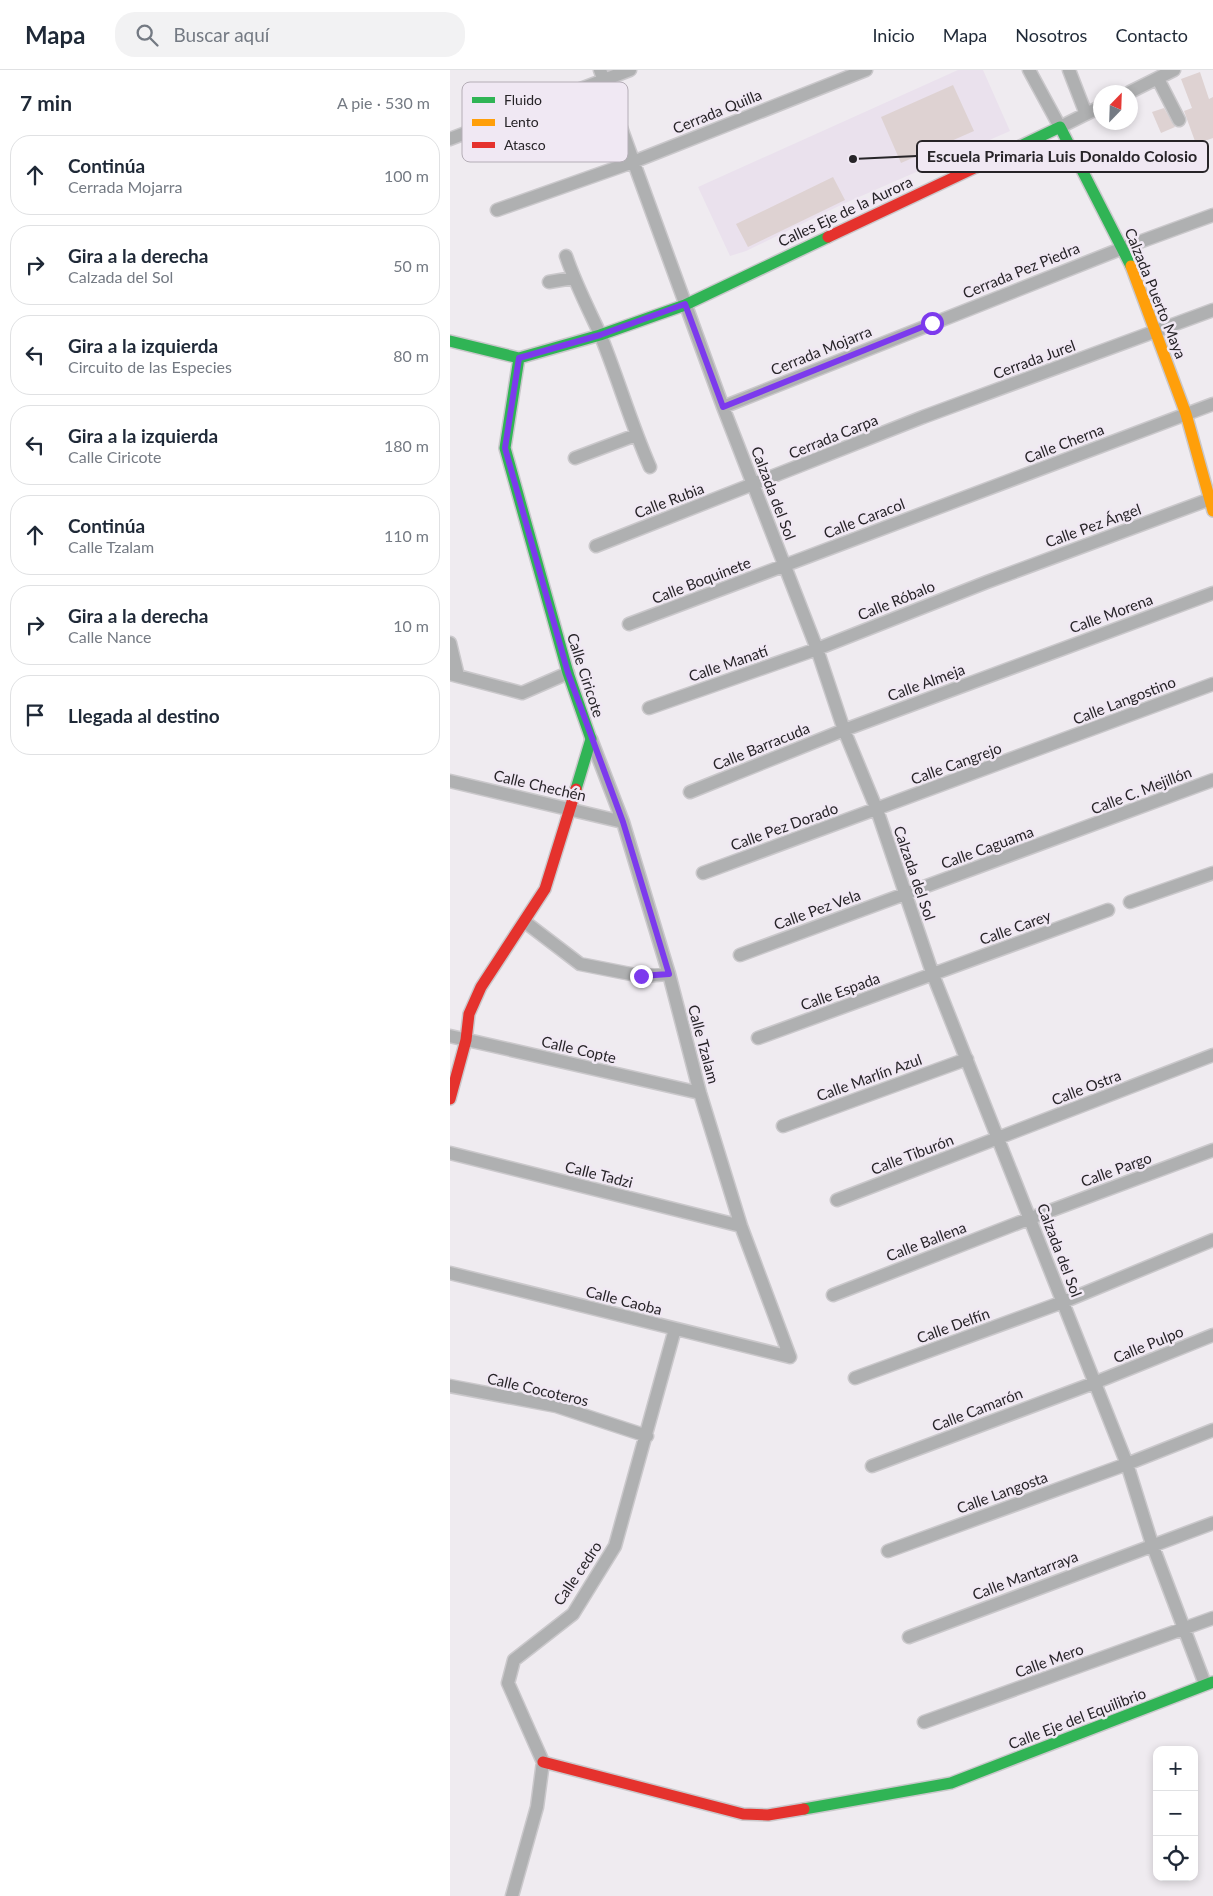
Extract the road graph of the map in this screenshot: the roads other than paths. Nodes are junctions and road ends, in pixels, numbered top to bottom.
1 (630, 70) edge
2 (866, 70) edge
3 (1029, 70) edge
4 (1069, 70) edge
5 (1166, 73) edge
6 (602, 75) edge
7 (585, 82) edge
8 (1138, 88) edge
9 (1093, 110) edge
10 (1086, 114) junction
11 (1179, 120) dead end
12 (1060, 127) junction
13 (462, 134) edge
14 (450, 139) edge
15 (628, 148) edge
16 (633, 162) junction
17 (497, 210) dead end
18 (1213, 215) edge
19 (1122, 248) junction
20 (566, 256) dead end
21 (573, 278) junction
22 (549, 282) dead end
23 (685, 304) junction
24 (1213, 310) edge
25 (932, 323) joint
26 (1155, 331) junction
27 (600, 335) junction
28 (450, 341) edge
29 (519, 358) junction
30 (1213, 404) edge
31 (723, 407) junction
32 (1186, 414) junction
33 (923, 417) joint
34 (636, 435) junction
35 (575, 458) dead end
36 (650, 467) dead end
37 (755, 485) junction
38 (954, 502) joint
39 (1212, 503) edge
40 (596, 546) dead end
41 (785, 566) junction
42 (987, 582) joint
43 (1213, 593) edge
44 (629, 624) dead end
45 (450, 643) edge
46 (817, 649) junction
47 (1020, 664) joint
48 (568, 673) junction
49 (454, 675) edge
50 (1213, 684) edge
51 (649, 708) dead end
52 (844, 730) junction
53 (591, 739) junction
54 (1046, 747) joint
55 (450, 780) edge
56 (1213, 780) edge
57 (690, 792) dead end
58 (569, 807) junction
59 (876, 810) junction
60 (623, 822) junction
61 (1080, 831) joint
62 (703, 873) dead end
63 (1213, 873) edge
64 (906, 894) junction
65 (1130, 902) dead end
66 (1108, 910) dead end
67 (525, 922) junction
68 (740, 955) dead end
69 (669, 974) junction
70 (933, 975) junction
71 (450, 1036) edge
72 (758, 1038) dead end
73 (466, 1040) junction
74 (1213, 1054) edge
75 (967, 1059) junction
76 (700, 1093) junction
77 (450, 1099) edge
78 (783, 1126) dead end
79 (998, 1138) junction
80 (1213, 1150) edge
81 (450, 1154) edge
82 (837, 1200) dead end
83 (1031, 1218) junction
84 (740, 1226) junction
85 (1213, 1240) edge
86 (450, 1273) edge
87 (833, 1295) dead end
88 (1063, 1302) junction
89 (675, 1329) junction
90 (1213, 1335) edge
91 (790, 1356) joint
92 (855, 1378) dead end
93 (1094, 1383) junction
94 (450, 1386) edge
95 (1213, 1430) edge
96 (647, 1436) junction
97 (1127, 1464) junction
98 (872, 1466) dead end
99 (1213, 1523) edge
100 (1152, 1544) junction
101 (888, 1551) dead end
102 (1213, 1618) edge
103 (1186, 1629) junction
104 (909, 1636) dead end
105 (1209, 1683) edge
106 (924, 1722) dead end
107 (543, 1762) junction
108 (512, 1896) edge

1 - 6 street
2 - 16 street, Cerrada Quilla
3 - 12 street, Calzada Puerto Maya
4 - 10 street
5 - 8 street
5 - 11 street
6 - 7 street
9 - 10 street, Calles Eje de la Aurora
10 - 12 street, Calles Eje de la Aurora
12 - 19 street, Calzada Puerto Maya
12 - 23 street, Calles Eje de la Aurora
13 - 14 street
15 - 16 street, Calzada del Sol
16 - 17 street, Cerrada Quilla
16 - 23 street, Calzada del Sol
18 - 19 street, Cerrada Pez Piedra
19 - 25 street, Cerrada Pez Piedra
19 - 26 street, Calzada Puerto Maya
20 - 21 street
21 - 22 street
21 - 27 street
23 - 27 street, Calles Eje de la Aurora
23 - 31 street, Calzada del Sol
24 - 26 street, Cerrada Jurel
25 - 31 street, Cerrada Mojarra
26 - 32 street, Calzada Puerto Maya
26 - 33 street, Cerrada Jurel
27 - 29 street, Calles Eje de la Aurora
27 - 34 street
28 - 29 street
29 - 48 street, Calle Ciricote
30 - 32 street, Calle Cherna
31 - 37 street, Calzada del Sol
32 - 38 street, Calle Cherna
32 - 39 street, Calzada Puerto Maya
33 - 37 street, Cerrada Carpa
34 - 35 street
34 - 36 street
37 - 40 street, Calle Rubia
37 - 41 street, Calzada del Sol
38 - 41 street, Calle Caracol
39 - 42 street, Calle Pez Ángel
41 - 44 street, Calle Boquinete
41 - 46 street, Calzada del Sol
42 - 46 street, Calle Róbalo
43 - 47 street, Calle Morena
45 - 49 street
46 - 51 street, Calle Manatí
46 - 52 street, Calzada del Sol
47 - 52 street, Calle Almeja
48 - 49 street
48 - 53 street, Calle Ciricote
50 - 54 street, Calle Langostino
52 - 57 street, Calle Barracuda
52 - 59 street, Calzada del Sol
53 - 58 street, Calle Ciricote
53 - 60 street, Calle Tzalam
54 - 59 street, Calle Cangrejo
55 - 58 street, Calle Chechén
56 - 61 street, Calle C. Mejillón
58 - 60 street, Calle Chechén
58 - 67 street, Calle Ciricote
59 - 62 street, Calle Pez Dorado
59 - 64 street, Calzada del Sol
60 - 69 street, Calle Tzalam
61 - 64 street, Calle Caguama
63 - 65 street
64 - 68 street, Calle Pez Vela
64 - 70 street, Calzada del Sol
66 - 70 street, Calle Carey
67 - 69 street
67 - 73 street, Calle Ciricote
69 - 76 street, Calle Tzalam
70 - 72 street, Calle Espada
70 - 75 street, Calzada del Sol
71 - 73 street, Calle Copte
73 - 76 street, Calle Copte
73 - 77 street, Calle Ciricote
74 - 79 street, Calle Ostra
75 - 78 street, Calle Marlín Azul
75 - 79 street, Calzada del Sol
76 - 84 street, Calle Tzalam
79 - 82 street, Calle Tiburón
79 - 83 street, Calzada del Sol
80 - 83 street, Calle Pargo
81 - 84 street, Calle Tadzi
83 - 87 street, Calle Ballena
83 - 88 street, Calzada del Sol
84 - 91 street, Calle Tzalam
85 - 88 street, Calle Delfín
86 - 89 street, Calle Caoba
88 - 92 street, Calle Delfín
88 - 93 street, Calzada del Sol
89 - 91 street, Calle Caoba
89 - 96 street, Calle cedro
90 - 93 street, Calle Pulpo
93 - 97 street, Calzada del Sol
93 - 98 street, Calle Camarón
94 - 96 street, Calle Cocoteros
95 - 97 street, Calle Langosta
96 - 107 street, Calle cedro
97 - 100 street, Calzada del Sol
97 - 101 street, Calle Langosta
99 - 100 street, Calle Mantarraya
100 - 103 street, Calzada del Sol
100 - 104 street, Calle Mantarraya
102 - 103 street, Calle Mero
103 - 105 street, Calzada del Sol
103 - 106 street, Calle Mero
105 - 107 street, Calle Eje del Equilibrio
107 - 108 street

